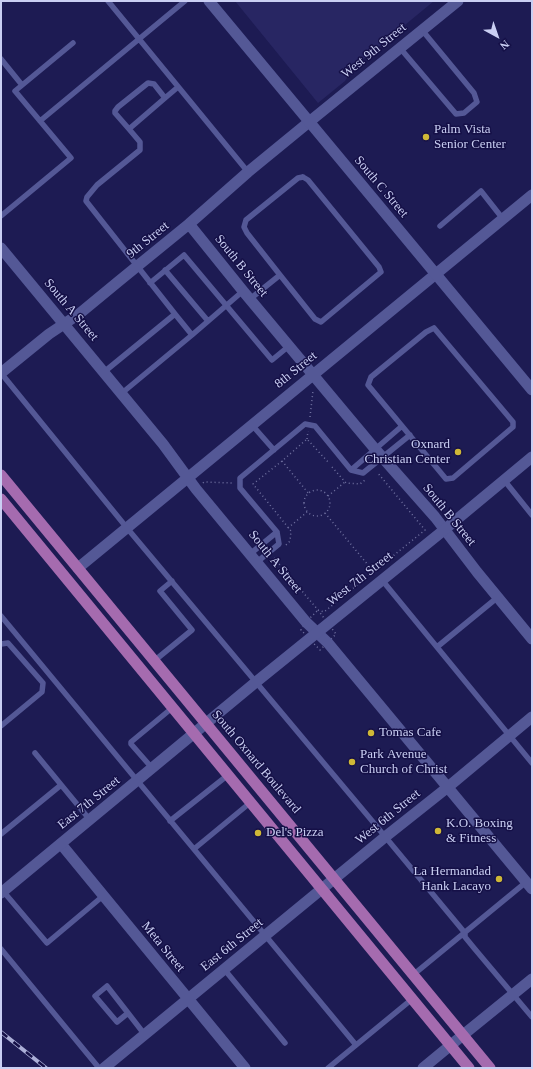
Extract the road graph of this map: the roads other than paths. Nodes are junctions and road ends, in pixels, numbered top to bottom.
1 (108, 1) edge
2 (185, 1) edge
3 (209, 1) edge
4 (458, 1) edge
5 (422, 30) junction
6 (139, 39) junction
7 (73, 43) dead end
8 (400, 48) junction
9 (1, 59) edge
10 (22, 85) junction
11 (178, 87) junction
12 (165, 98) junction
13 (40, 121) junction
14 (309, 122) junction
15 (129, 129) junction
16 (248, 172) junction
17 (532, 195) edge
18 (1, 216) edge
19 (503, 219) junction
20 (189, 224) junction
21 (440, 226) dead end
22 (1, 248) edge
23 (137, 267) junction
24 (165, 270) junction
25 (437, 274) junction
26 (280, 275) junction
27 (150, 283) junction
28 (246, 295) junction
29 (227, 305) junction
30 (175, 314) junction
31 (208, 321) junction
32 (64, 324) junction
33 (192, 335) junction
34 (289, 346) junction
35 (104, 372) junction
36 (1, 373) edge
37 (313, 375) junction
38 (532, 390) edge
39 (122, 393) junction
40 (252, 425) junction
41 (402, 426) junction
42 (410, 435) junction
43 (375, 449) junction
44 (274, 450) junction
45 (532, 457) edge
46 (383, 458) junction
47 (351, 470) junction
48 (1, 475) edge
49 (189, 477) junction
50 (504, 480) junction
51 (1, 499) edge
52 (532, 515) edge
53 (127, 528) junction
54 (444, 530) junction
55 (277, 532) junction
56 (253, 558) junction
57 (78, 568) junction
58 (382, 580) junction
59 (172, 581) junction
60 (498, 597) junction
61 (1, 616) edge
62 (317, 632) junction
63 (532, 639) edge
64 (1, 644) edge
65 (437, 647) junction
66 (154, 661) junction
67 (256, 682) junction
68 (172, 708) junction
69 (532, 717) edge
70 (206, 724) junction
71 (1, 726) edge
72 (194, 733) junction
73 (510, 736) junction
74 (35, 754) dead end
75 (532, 763) edge
76 (152, 768) junction
77 (228, 774) junction
78 (137, 781) junction
79 (61, 785) junction
80 (448, 787) junction
81 (250, 802) junction
82 (90, 820) junction
83 (170, 821) junction
84 (1, 834) edge
85 (385, 837) junction
86 (61, 844) junction
87 (194, 849) junction
88 (335, 878) junction
89 (529, 886) edge
90 (321, 889) junction
91 (2, 892) edge
92 (103, 896) junction
93 (465, 933) junction
94 (265, 936) junction
95 (1, 949) edge
96 (224, 969) junction
97 (414, 974) junction
98 (532, 979) edge
99 (513, 995) junction
100 (188, 999) junction
101 (412, 999) junction
102 (128, 1013) junction
103 (532, 1017) edge
104 (145, 1035) junction
105 (463, 1035) junction
106 (285, 1043) dead end
107 (356, 1045) junction
108 (450, 1046) junction
109 (99, 1068) edge
110 (104, 1068) edge
111 (245, 1068) edge
112 (328, 1068) edge
113 (423, 1068) edge
114 (469, 1068) edge
115 (490, 1068) edge

1 - 6 lane
2 - 6 lane
3 - 14 street, South C Street
4 - 5 street, West 9th Street
5 - 8 street, West 9th Street
5 - 8 lane
6 - 11 lane
6 - 13 lane
7 - 10 lane
8 - 14 street, West 9th Street
9 - 10 lane
10 - 13 lane
11 - 12 lane
11 - 16 lane
12 - 15 lane
12 - 15 lane
13 - 18 lane
14 - 16 street, 9th Street
14 - 25 street, South C Street
15 - 23 lane
16 - 20 street, 9th Street
17 - 19 street, 8th Street
19 - 21 lane
19 - 25 street, 8th Street
20 - 23 street, 9th Street
20 - 28 street, South B Street
22 - 32 street, South A Street
23 - 27 lane
23 - 32 street, 9th Street
24 - 27 lane
24 - 29 lane
24 - 31 lane
25 - 37 street, 8th Street
25 - 38 street, South C Street
26 - 26 lane
26 - 28 lane
27 - 30 lane
28 - 29 lane
28 - 34 street, South B Street
29 - 31 lane
29 - 34 lane
30 - 33 lane
30 - 35 lane
31 - 33 lane
32 - 35 street, South A Street
32 - 36 street, 9th Street
33 - 39 lane
34 - 37 street, South B Street
35 - 39 street, South A Street
36 - 53 lane
37 - 40 street, 8th Street
37 - 43 street, South B Street
39 - 49 street, South A Street
40 - 44 lane
40 - 49 street, 8th Street
41 - 42 lane
41 - 42 lane
41 - 43 lane
42 - 46 lane
43 - 46 street, South B Street
43 - 47 lane
44 - 47 lane
44 - 55 lane
45 - 50 street, West 7th Street
46 - 47 lane
46 - 54 street, South B Street
48 - 57 main road, South Oxnard Boulevard
49 - 53 street, 8th Street
49 - 56 street, South A Street
50 - 52 lane
50 - 54 street, West 7th Street
51 - 68 main road
53 - 57 street, 8th Street
53 - 59 lane
54 - 58 street, West 7th Street
54 - 60 street, South B Street
55 - 56 lane
55 - 56 lane
56 - 62 street, South A Street
57 - 66 main road, South Oxnard Boulevard
58 - 62 street, West 7th Street
58 - 65 lane
59 - 66 lane
59 - 67 lane
60 - 63 street, South B Street
60 - 65 lane
61 - 78 lane
62 - 67 street, West 7th Street
62 - 80 street, South A Street
64 - 71 lane
65 - 73 lane
66 - 70 main road, South Oxnard Boulevard
67 - 70 street, West 7th Street
67 - 85 lane
68 - 72 main road
68 - 76 lane
69 - 73 street, West 6th Street
70 - 72 street, West 7th Street
70 - 88 main road, South Oxnard Boulevard
72 - 76 street, East 7th Street
72 - 77 main road
73 - 75 lane
73 - 80 street, West 6th Street
74 - 79 lane
76 - 78 street, East 7th Street
77 - 81 main road
77 - 83 lane
78 - 82 street, East 7th Street
78 - 83 lane
79 - 82 lane
79 - 84 lane
80 - 85 street, West 6th Street
80 - 89 street, South A Street
81 - 87 lane
81 - 90 main road
82 - 86 street, East 7th Street
83 - 87 lane
85 - 88 street, West 6th Street
85 - 93 lane
86 - 91 street, East 7th Street
86 - 92 street, Meta Street
87 - 94 lane
88 - 90 street, West 6th Street
88 - 97 main road, South Oxnard Boulevard
89 - 93 lane
90 - 94 street, East 6th Street
90 - 101 main road
91 - 92 lane
92 - 100 street, Meta Street
93 - 97 lane
93 - 99 lane
94 - 96 street, East 6th Street
94 - 107 lane
95 - 109 lane
96 - 100 street, East 6th Street
96 - 106 lane
97 - 105 main road, South Oxnard Boulevard
98 - 99 street
99 - 103 lane
99 - 105 street
100 - 104 street, East 6th Street
100 - 111 street, Meta Street
101 - 107 lane
101 - 108 main road
102 - 102 lane
102 - 104 lane
104 - 110 street, East 6th Street
105 - 108 street
105 - 115 main road, South Oxnard Boulevard
107 - 112 lane
108 - 113 street
108 - 114 main road

